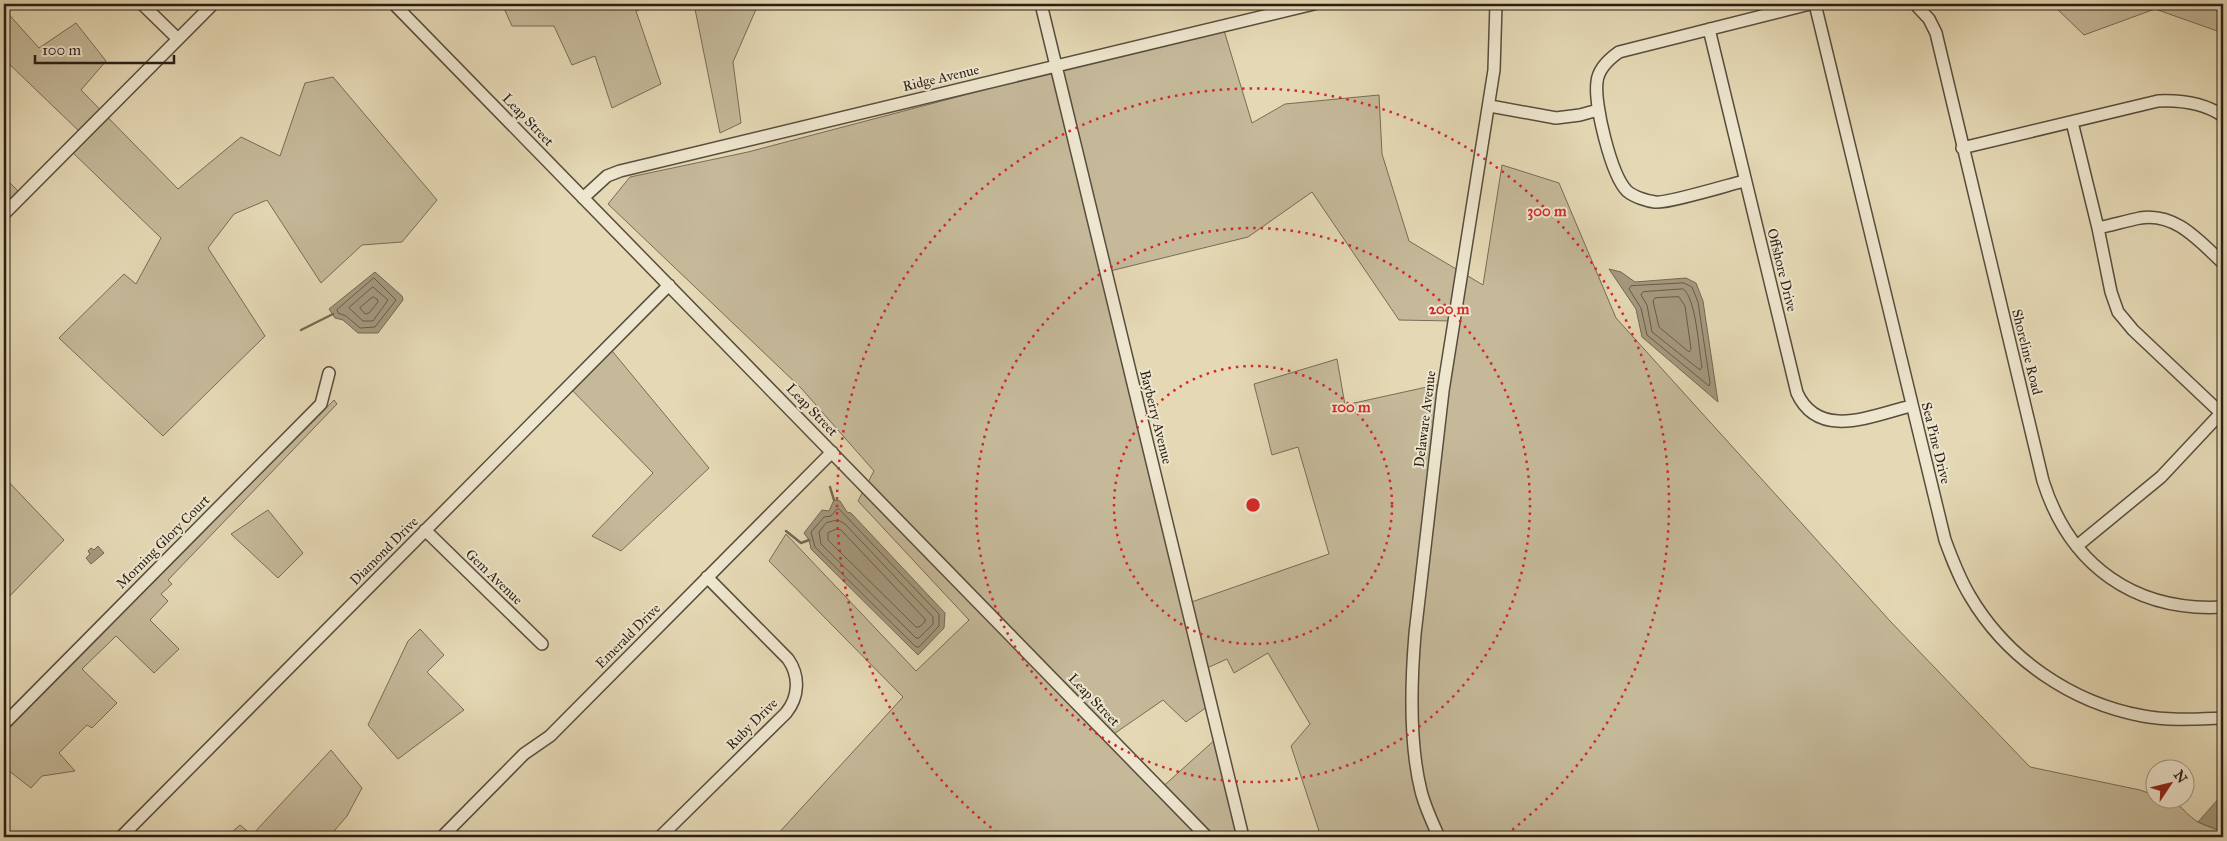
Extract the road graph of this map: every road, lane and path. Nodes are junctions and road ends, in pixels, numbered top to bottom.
1 (142, 4) edge
2 (213, 4) edge
3 (394, 4) edge
4 (1041, 4) edge
5 (1314, 4) edge
6 (1496, 4) edge
7 (1810, 4) edge
8 (1815, 4) edge
9 (1915, 4) edge
10 (1709, 29) junction
11 (178, 39) junction
12 (1056, 66) junction
13 (1490, 106) junction
14 (1598, 110) junction
15 (2223, 116) edge
16 (2072, 122) junction
17 (1962, 148) junction
18 (1744, 181) junction
19 (583, 198) junction
20 (4, 214) edge
21 (2098, 228) junction
22 (2223, 263) edge
23 (669, 285) junction
24 (329, 373) dead end
25 (1911, 406) junction
26 (2222, 414) edge
27 (832, 452) junction
28 (426, 530) junction
29 (2076, 546) junction
30 (708, 578) junction
31 (2223, 607) edge
32 (542, 644) dead end
33 (2223, 718) edge
34 (4, 724) edge
35 (121, 837) edge
36 (442, 837) edge
37 (660, 837) edge
38 (1207, 837) edge
39 (1243, 837) edge
40 (1439, 837) edge

1 - 11 street
2 - 11 street
3 - 19 street, Leap Street
4 - 12 street, Bayberry Avenue
5 - 12 street, Ridge Avenue
6 - 13 street, Delaware Avenue
7 - 10 street
8 - 25 street, Sea Pine Drive
9 - 17 street, Shoreline Road
10 - 14 street
10 - 18 street, Offshore Drive
11 - 20 street
12 - 19 street, Ridge Avenue
12 - 39 street, Bayberry Avenue
13 - 14 street
13 - 40 street, Delaware Avenue
14 - 18 street
15 - 16 street
16 - 17 street
16 - 21 street
17 - 29 street, Shoreline Road
18 - 25 street, Offshore Drive
19 - 23 street, Leap Street
21 - 22 street
21 - 26 street
23 - 27 street, Leap Street
23 - 28 street, Diamond Drive
24 - 34 street, Morning Glory Court
25 - 33 street, Sea Pine Drive
26 - 29 street
27 - 30 street, Emerald Drive
27 - 38 street, Leap Street
28 - 32 street, Gem Avenue
28 - 35 street, Diamond Drive
29 - 31 street, Shoreline Road
30 - 36 street, Emerald Drive
30 - 37 street, Ruby Drive

